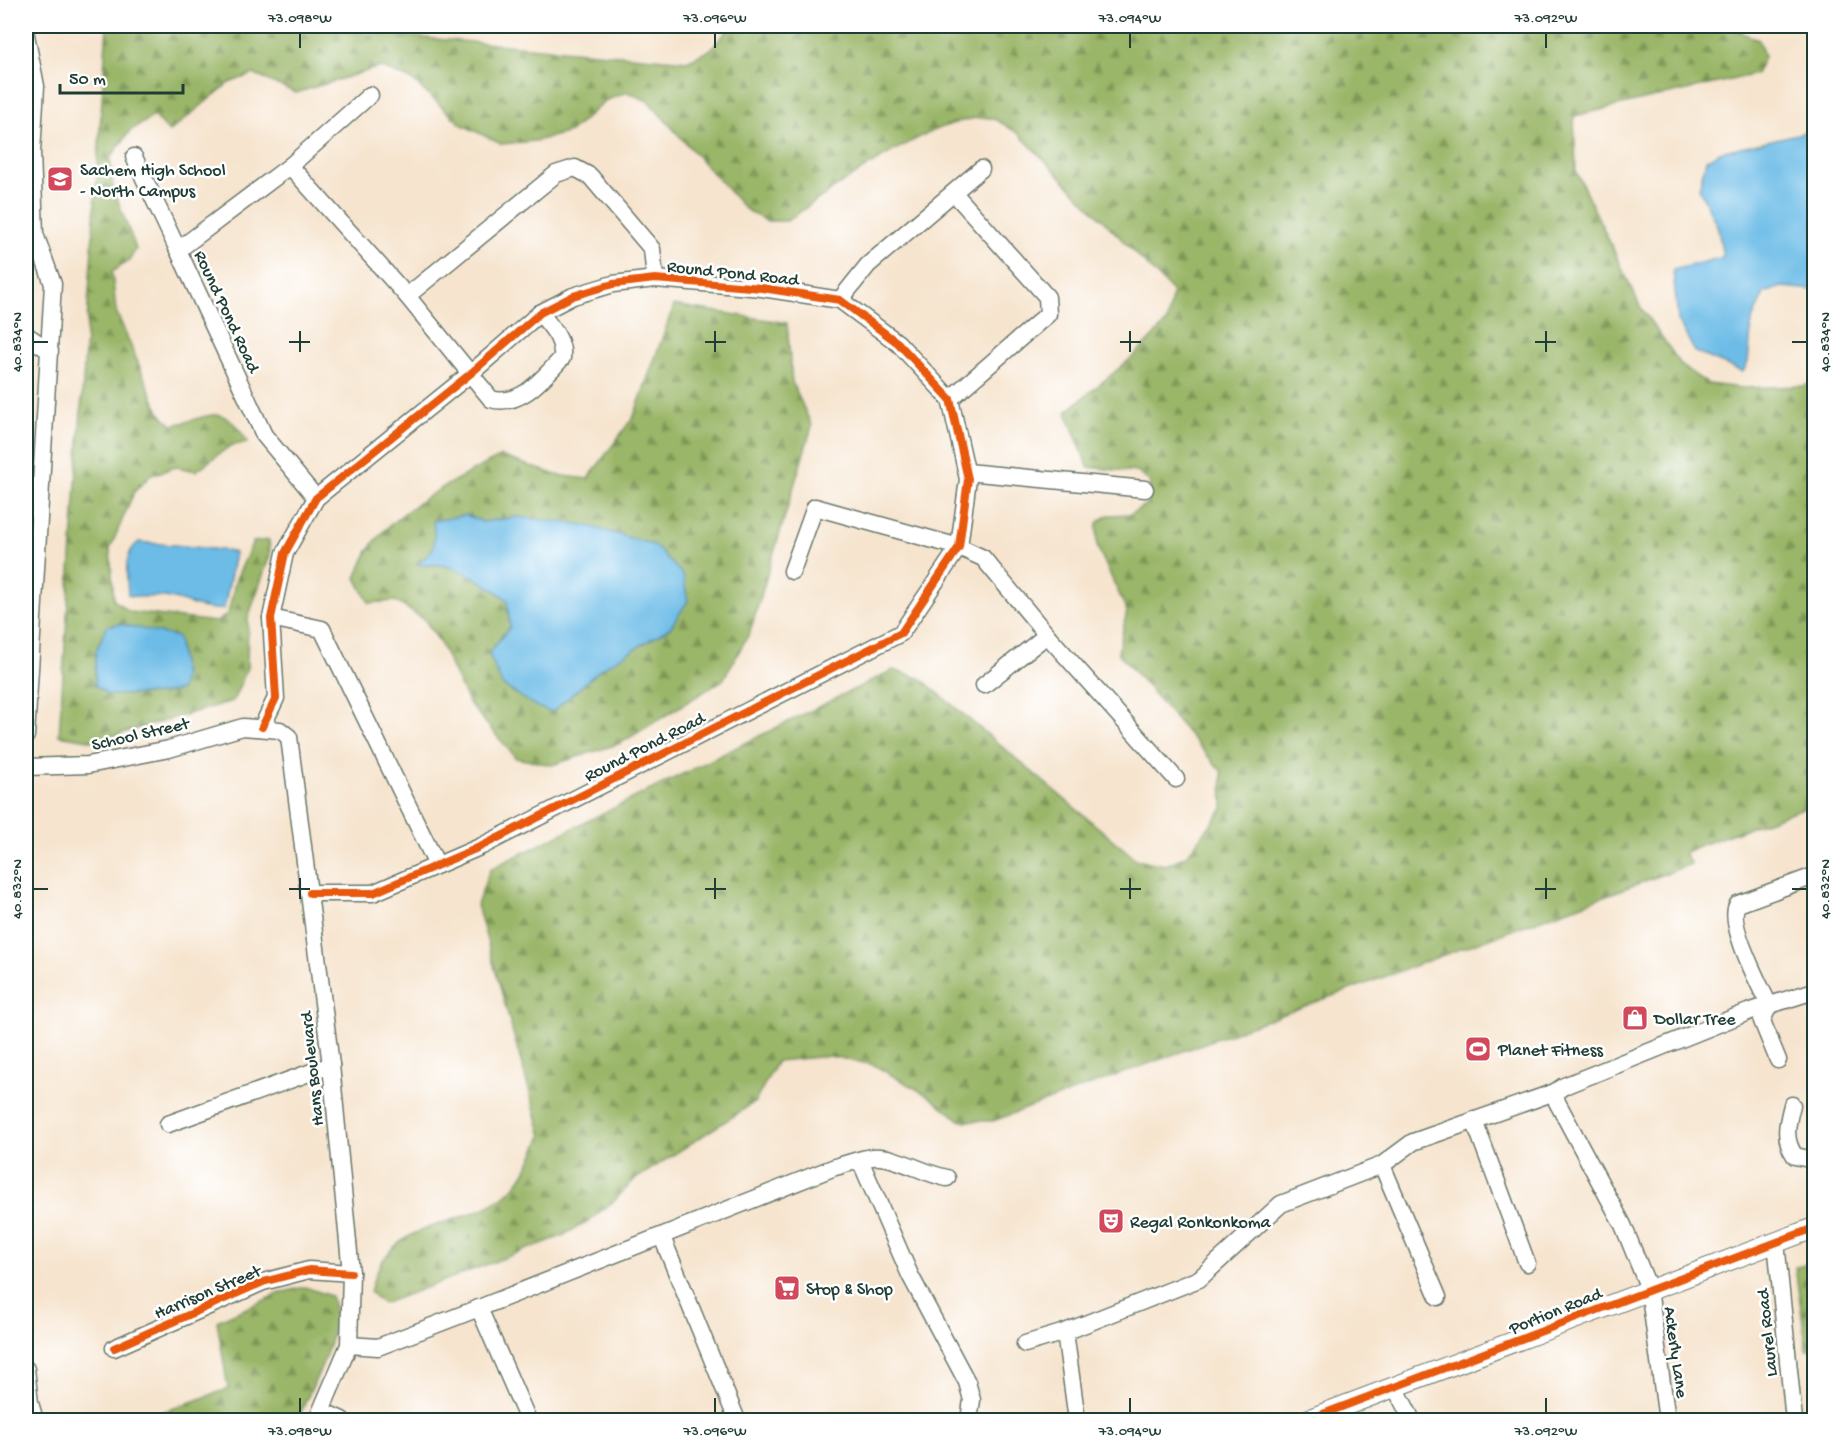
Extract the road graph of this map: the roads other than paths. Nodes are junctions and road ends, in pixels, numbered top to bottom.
1 (26, 35) edge
2 (370, 95) dead end
3 (134, 158) dead end
4 (290, 166) junction
5 (981, 170) dead end
6 (954, 193) junction
7 (178, 250) junction
8 (655, 279) junction
9 (407, 296) junction
10 (840, 300) junction
11 (540, 313) junction
12 (26, 335) edge
13 (51, 351) junction
14 (470, 374) junction
15 (950, 399) junction
16 (968, 472) junction
17 (1144, 489) dead end
18 (316, 498) junction
19 (958, 547) junction
20 (792, 571) dead end
21 (271, 618) junction
22 (1047, 635) junction
23 (984, 685) dead end
24 (262, 728) junction
25 (26, 736) edge
26 (26, 766) edge
27 (1176, 778) dead end
28 (437, 865) junction
29 (1815, 876) edge
30 (310, 893) junction
31 (1815, 991) edge
32 (1769, 1005) junction
33 (1778, 1060) dead end
34 (331, 1065) junction
35 (1555, 1092) junction
36 (1792, 1105) dead end
37 (1474, 1120) junction
38 (168, 1124) dead end
39 (860, 1160) junction
40 (1815, 1160) edge
41 (1382, 1165) junction
42 (947, 1178) dead end
43 (1815, 1228) edge
44 (662, 1237) junction
45 (1776, 1242) junction
46 (1527, 1263) dead end
47 (351, 1273) junction
48 (1649, 1289) junction
49 (1438, 1297) dead end
50 (479, 1308) junction
51 (1065, 1332) junction
52 (1025, 1344) dead end
53 (349, 1345) junction
54 (114, 1348) dead end
55 (26, 1369) edge
56 (1395, 1387) junction
57 (319, 1416) edge
58 (35, 1420) edge
59 (342, 1420) edge
60 (528, 1420) edge
61 (737, 1420) edge
62 (969, 1420) edge
63 (1077, 1420) edge
64 (1307, 1420) edge
65 (1412, 1420) edge
66 (1667, 1420) edge
67 (1794, 1420) edge

1 - 13 street
2 - 4 street, Round Pond Road
3 - 7 street
4 - 7 street, Round Pond Road
4 - 9 street
5 - 6 street
6 - 10 street
6 - 15 street
7 - 18 street, Round Pond Road
8 - 9 street, Round Pond Road
8 - 10 street, Round Pond Road
8 - 11 street, Round Pond Road
9 - 14 street
10 - 15 street, Round Pond Road
11 - 14 street, Round Pond Road
11 - 14 street
12 - 13 street
13 - 25 street
14 - 18 street, Round Pond Road
15 - 16 street, Round Pond Road
16 - 17 street
16 - 19 street, Round Pond Road
18 - 21 street, Round Pond Road
19 - 20 street
19 - 22 street
19 - 28 street, Round Pond Road
21 - 24 street, Round Pond Road
21 - 28 street
22 - 23 street
22 - 27 street
24 - 26 street, School Street
24 - 30 street, Hans Boulevard
28 - 30 street, Round Pond Road
29 - 32 street
30 - 34 street, Hans Boulevard
31 - 32 street
32 - 33 street
32 - 35 street
34 - 38 street
34 - 47 street, Hans Boulevard
35 - 37 street
35 - 48 street, Ackerly Lane
36 - 40 street
37 - 41 street
37 - 46 street
39 - 42 street
39 - 44 street
39 - 62 street
41 - 49 street
41 - 51 street
43 - 45 main road, Portion Road
44 - 50 street
44 - 61 street
45 - 48 main road, Portion Road
45 - 67 street, Laurel Road
47 - 53 street, Hans Boulevard
47 - 54 street, Harrison Street
48 - 56 main road, Portion Road
48 - 66 street, Ackerly Lane
50 - 53 street
50 - 60 street
51 - 52 street
51 - 63 street
53 - 57 street, Hans Boulevard
55 - 58 street
56 - 64 main road, Portion Road
56 - 65 street
57 - 59 street

